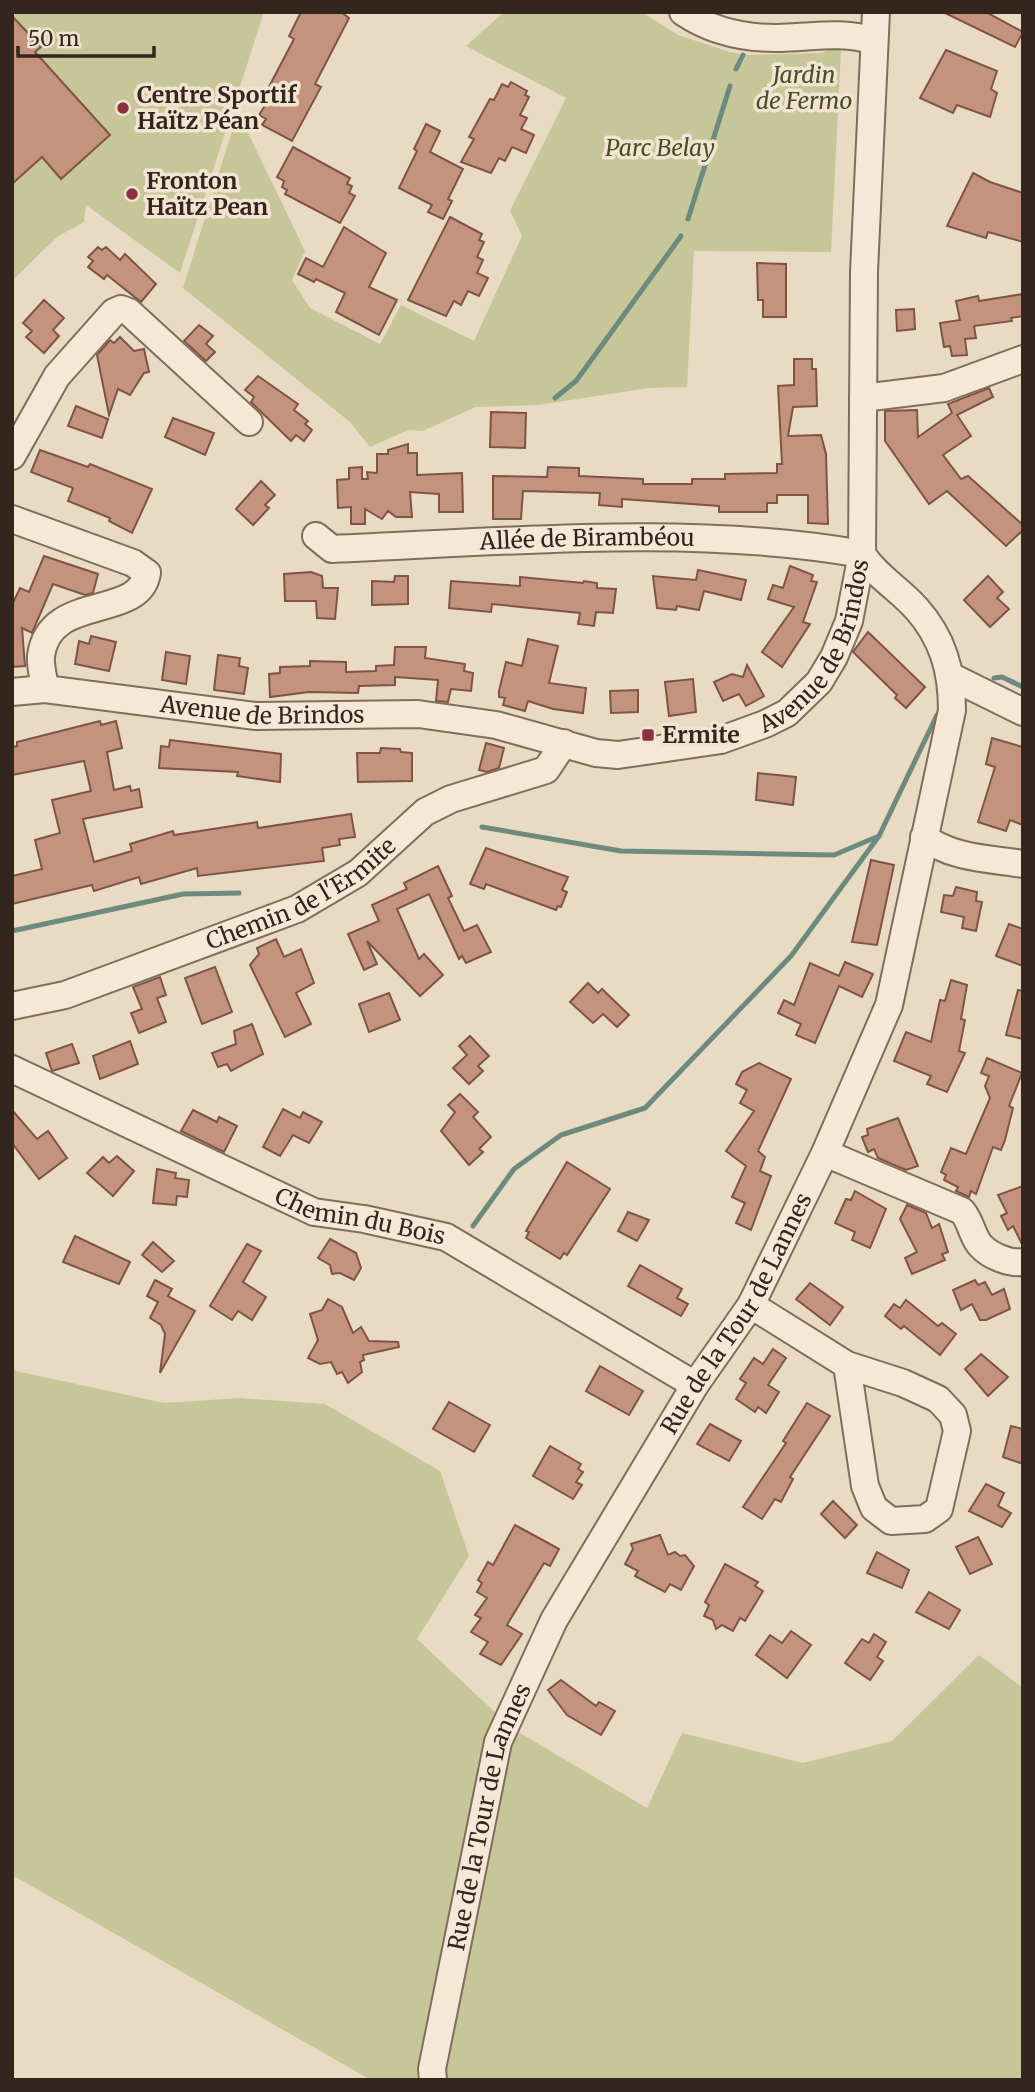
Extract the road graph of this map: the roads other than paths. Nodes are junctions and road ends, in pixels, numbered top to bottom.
1 (683, 12) edge
2 (876, 12) edge
3 (874, 41) junction
4 (1023, 359) edge
5 (863, 398) junction
6 (249, 422) dead end
7 (12, 456) edge
8 (12, 519) edge
9 (316, 536) dead end
10 (862, 554) junction
11 (952, 677) junction
12 (46, 688) junction
13 (12, 692) edge
14 (1023, 712) edge
15 (564, 743) junction
16 (925, 837) junction
17 (1023, 864) edge
18 (12, 1006) edge
19 (12, 1069) edge
20 (825, 1153) junction
21 (1023, 1262) edge
22 (751, 1305) junction
23 (848, 1365) junction
24 (695, 1385) junction
25 (433, 2080) edge

1 - 3 street
2 - 3 street, Avenue de Brindos
3 - 5 street, Avenue de Brindos
4 - 5 street
5 - 10 street, Avenue de Brindos
6 - 7 street
8 - 12 street
9 - 10 street, Allée de Birambéou
10 - 11 street, Rue de la Tour de Lannes
10 - 15 street, Avenue de Brindos
11 - 14 street
11 - 16 street, Rue de la Tour de Lannes
12 - 13 street, Avenue de Brindos
12 - 15 street, Avenue de Brindos
15 - 18 street, Chemin de l'Ermite
16 - 17 street
16 - 20 street, Rue de la Tour de Lannes
19 - 24 street, Chemin du Bois
20 - 21 street
20 - 22 street, Rue de la Tour de Lannes
22 - 23 street
22 - 24 street, Rue de la Tour de Lannes
23 - 23 street
24 - 25 street, Rue de la Tour de Lannes

